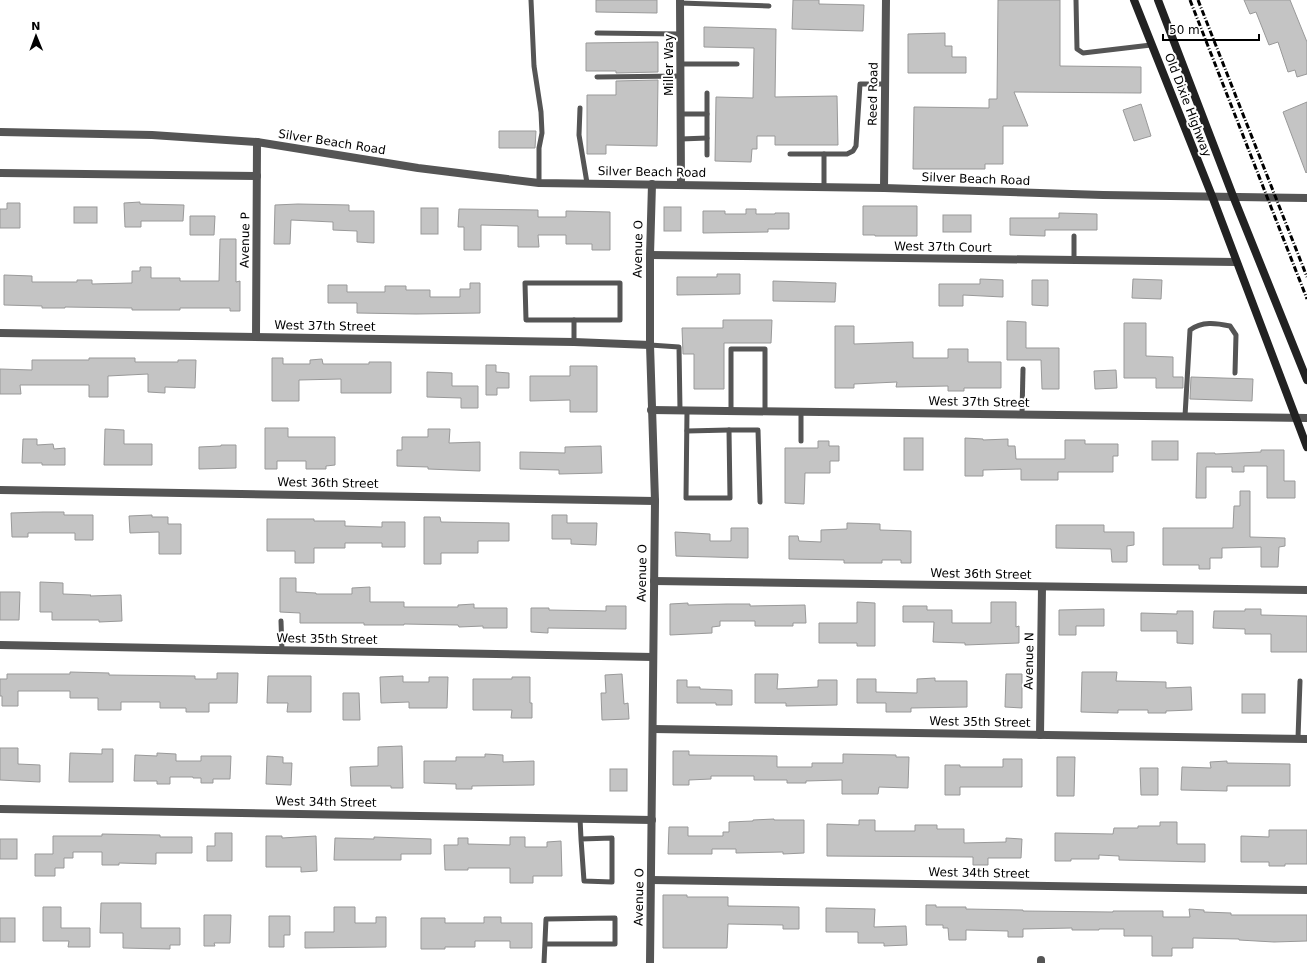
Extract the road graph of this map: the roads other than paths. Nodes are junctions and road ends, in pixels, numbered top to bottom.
1 (531, 0) edge
2 (886, 0) edge
3 (1076, 0) edge
4 (1134, 0) edge
5 (1158, 0) edge
6 (680, 2) edge
7 (770, 6) dead end
8 (597, 34) dead end
9 (680, 34) junction
10 (1151, 45) junction
11 (681, 64) junction
12 (737, 64) dead end
13 (681, 76) junction
14 (597, 77) dead end
15 (885, 84) junction
16 (707, 93) dead end
17 (580, 108) dead end
18 (681, 114) junction
19 (707, 114) junction
20 (0, 132) edge
21 (707, 138) junction
22 (681, 139) junction
23 (257, 142) junction
24 (790, 154) dead end
25 (824, 154) junction
26 (706, 155) dead end
27 (0, 173) edge
28 (257, 176) junction
29 (538, 183) junction
30 (587, 183) junction
31 (652, 184) junction
32 (681, 184) junction
33 (824, 186) junction
34 (884, 188) junction
35 (1212, 196) junction
36 (1233, 196) junction
37 (1307, 198) edge
38 (1074, 236) dead end
39 (650, 255) junction
40 (1074, 260) junction
41 (1236, 262) junction
42 (574, 320) junction
43 (0, 333) edge
44 (256, 337) junction
45 (574, 342) junction
46 (650, 345) junction
47 (1023, 369) dead end
48 (1235, 373) dead end
49 (1307, 380) edge
50 (651, 410) junction
51 (684, 410) junction
52 (731, 410) junction
53 (765, 411) junction
54 (802, 411) junction
55 (1022, 414) junction
56 (1185, 416) junction
57 (1295, 418) junction
58 (1307, 418) edge
59 (729, 430) junction
60 (687, 431) junction
61 (801, 442) dead end
62 (1307, 447) edge
63 (0, 490) edge
64 (655, 501) junction
65 (760, 502) dead end
66 (654, 581) junction
67 (1042, 587) junction
68 (1307, 590) edge
69 (282, 621) dead end
70 (0, 646) edge
71 (282, 651) junction
72 (653, 657) junction
73 (1300, 681) dead end
74 (653, 729) junction
75 (1040, 736) junction
76 (1303, 738) edge
77 (0, 809) edge
78 (580, 818) junction
79 (652, 820) junction
80 (581, 838) junction
81 (651, 880) junction
82 (1307, 890) edge
83 (545, 944) junction
84 (544, 963) edge
85 (650, 963) edge

1 - 29 lane
2 - 15 street, Reed Road
3 - 10 lane
4 - 10 main road, Old Dixie Highway
5 - 36 main road, Old Dixie Highway
6 - 7 lane
6 - 9 street, Miller Way
8 - 9 lane
9 - 11 street, Miller Way
10 - 35 main road, Old Dixie Highway
11 - 12 lane
11 - 13 street, Miller Way
13 - 14 lane
13 - 18 street, Miller Way
15 - 25 lane
15 - 34 street, Reed Road
16 - 19 lane
17 - 30 lane
18 - 19 lane
18 - 22 street, Miller Way
19 - 21 lane
20 - 23 street, Silver Beach Road
21 - 22 lane
21 - 26 lane
22 - 32 street
23 - 28 street, Avenue P
23 - 29 street, Silver Beach Road
24 - 25 lane
25 - 33 lane
27 - 28 street
28 - 44 street, Avenue P
29 - 30 street, Silver Beach Road
30 - 31 street, Silver Beach Road
31 - 32 street, Silver Beach Road
31 - 39 street, Avenue O
32 - 33 street, Silver Beach Road
33 - 34 street, Silver Beach Road
34 - 35 street, Silver Beach Road
35 - 36 street, Silver Beach Road
35 - 41 main road, Old Dixie Highway
36 - 37 street, Silver Beach Road
36 - 49 main road, Old Dixie Highway
38 - 40 lane
39 - 40 street, West 37th Court
39 - 46 street, Avenue O
40 - 41 street, West 37th Court
41 - 57 main road, Old Dixie Highway
42 - 42 lane
42 - 45 lane
43 - 44 street, West 37th Street
44 - 45 street, West 37th Street
45 - 46 street, West 37th Street
46 - 50 street, Avenue O
46 - 51 lane
47 - 55 lane
48 - 56 lane
50 - 51 street, West 37th Street
50 - 64 street, Avenue O
51 - 52 street, West 37th Street
51 - 60 lane
52 - 53 street, West 37th Street
52 - 53 lane
53 - 54 street, West 37th Street
54 - 55 street, West 37th Street
54 - 61 lane
55 - 56 street, West 37th Street
56 - 57 street, West 37th Street
57 - 58 street, West 37th Street
57 - 62 main road, Old Dixie Highway
59 - 60 lane
59 - 60 lane
59 - 65 lane
63 - 64 street, West 36th Street
64 - 66 street, Avenue O
66 - 67 street, West 36th Street
66 - 72 street, Avenue O
67 - 68 street, West 36th Street
67 - 75 street, Avenue N
69 - 71 lane
70 - 71 street, West 35th Street
71 - 72 street, West 35th Street
72 - 74 street, Avenue O
73 - 76 lane
74 - 75 street, West 35th Street
74 - 79 street, Avenue O
75 - 76 street, West 35th Street
77 - 78 street, West 34th Street
78 - 79 street, West 34th Street
78 - 80 lane
79 - 81 street, Avenue O
80 - 80 lane
81 - 82 street, West 34th Street
81 - 85 street, Avenue O
83 - 83 lane
83 - 84 lane

